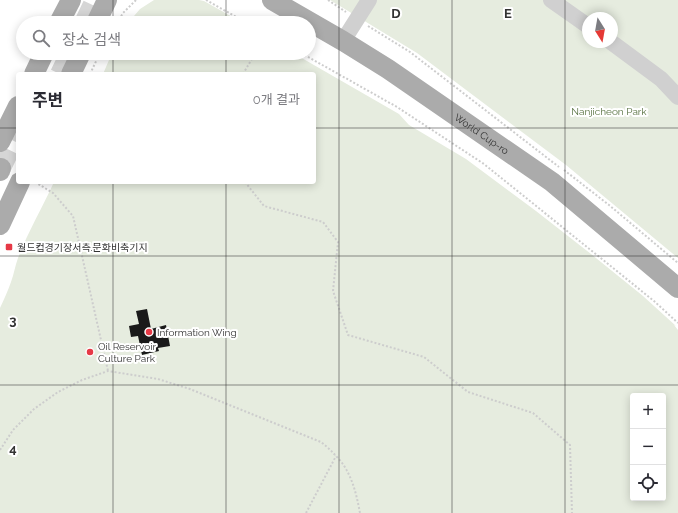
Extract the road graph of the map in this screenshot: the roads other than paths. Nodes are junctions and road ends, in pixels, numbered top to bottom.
1 (272, 0) edge
2 (369, 0) edge
3 (551, 0) edge
4 (300, 16) edge
5 (582, 22) edge
6 (316, 25) edge
7 (343, 41) junction
8 (618, 47) edge
9 (41, 60) edge
10 (78, 60) edge
11 (35, 72) edge
12 (72, 72) edge
13 (678, 97) edge
14 (16, 110) edge
15 (0, 142) edge
16 (14, 175) edge
17 (0, 200) edge
18 (0, 225) edge
19 (678, 288) edge

1 - 4 main road, World Cup-ro
2 - 7 street
3 - 5 street
6 - 7 main road, World Cup-ro
7 - 19 main road, World Cup-ro
8 - 13 street
9 - 11 main road
10 - 12 main road
14 - 15 main road
16 - 17 main road
16 - 18 main road

